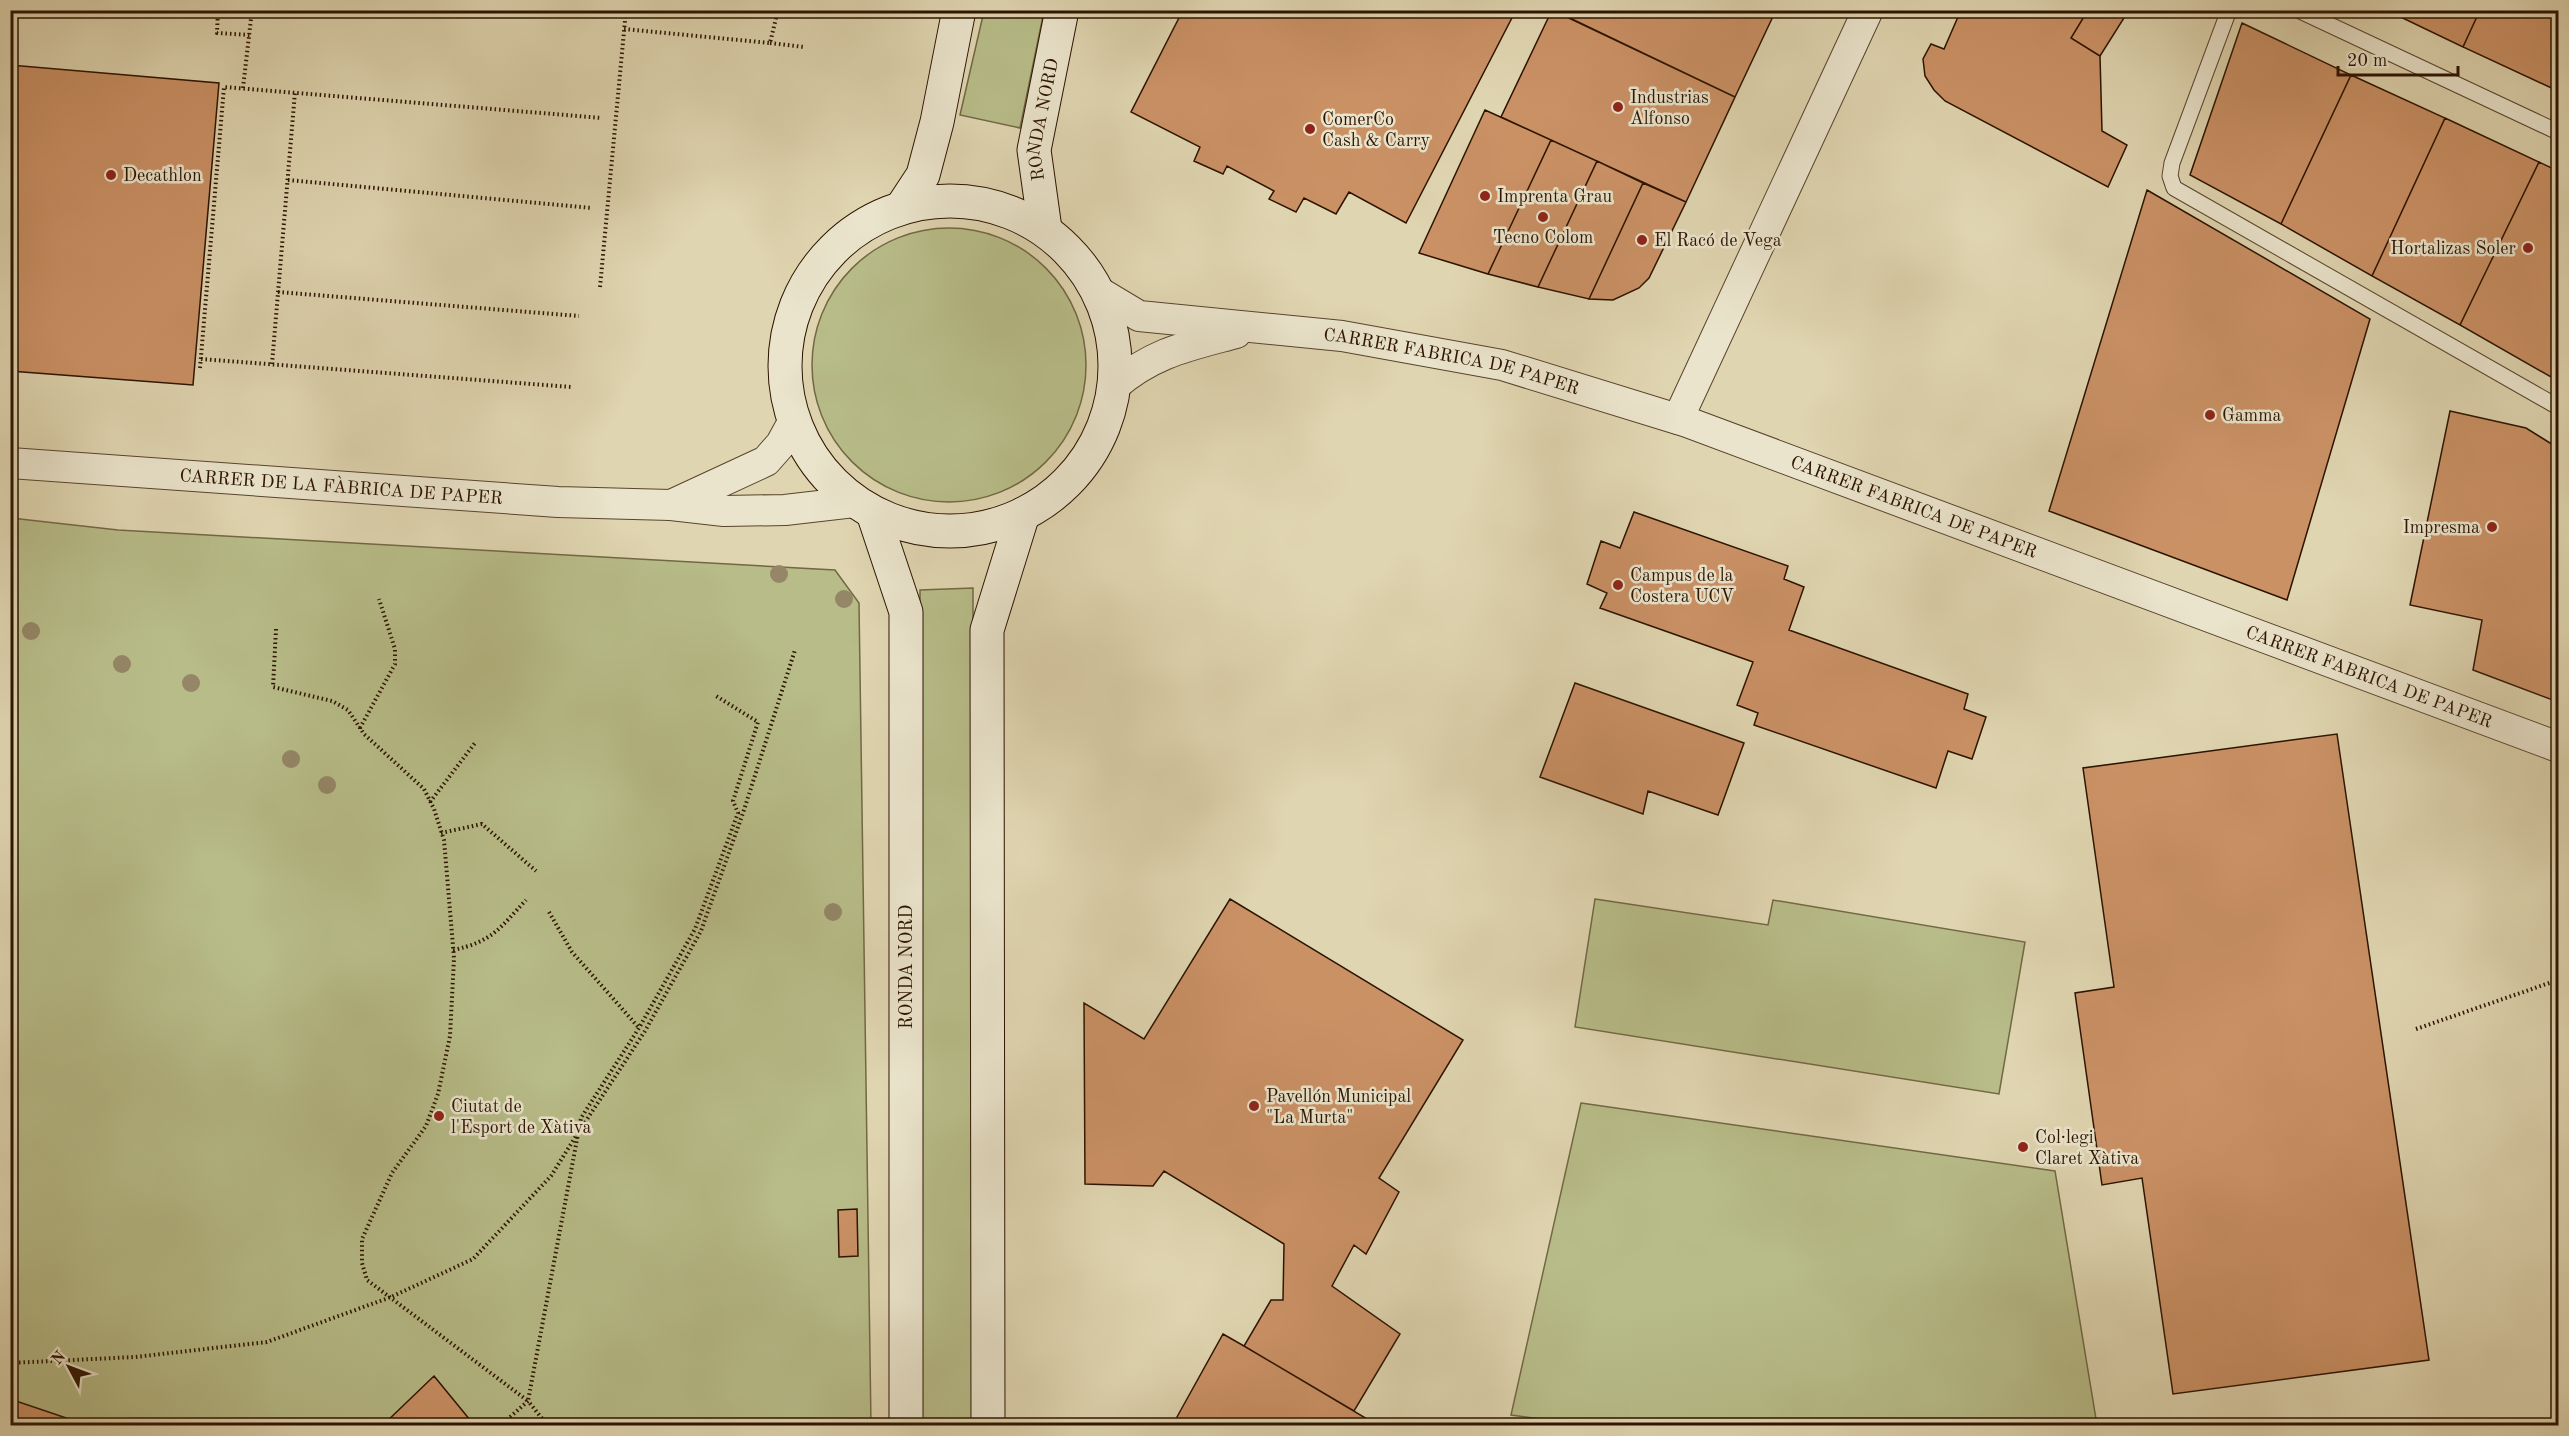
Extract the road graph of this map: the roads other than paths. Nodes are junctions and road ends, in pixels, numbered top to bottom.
1 (959, 10) edge
2 (1062, 10) edge
3 (1868, 10) edge
4 (2229, 10) edge
5 (2298, 10) edge
6 (2559, 132) edge
7 (902, 207) junction
8 (1045, 229) junction
9 (1099, 292) junction
10 (1252, 328) junction
11 (1114, 386) junction
12 (2559, 407) edge
13 (1678, 419) junction
14 (794, 422) junction
15 (10, 463) edge
16 (671, 505) junction
17 (864, 507) junction
18 (1023, 514) junction
19 (2559, 747) edge
20 (906, 1425) edge
21 (988, 1425) edge

1 - 7 main road
2 - 8 main road, RONDA NORD
3 - 13 street
4 - 12 lane
5 - 6 lane
7 - 8 main road
7 - 14 main road
8 - 9 main road
9 - 10 street, CARRER FABRICA DE PAPER
9 - 11 main road
10 - 11 street, CARRER FABRICA DE PAPER
10 - 13 street, CARRER FABRICA DE PAPER
11 - 18 main road
13 - 19 street, CARRER FABRICA DE PAPER
14 - 16 street, CARRER DE LA FÀBRICA DE PAPER
14 - 17 main road
15 - 16 street, CARRER DE LA FÀBRICA DE PAPER
16 - 17 street, CARRER DE LA FÀBRICA DE PAPER
17 - 18 main road
17 - 20 main road, RONDA NORD
18 - 21 main road

